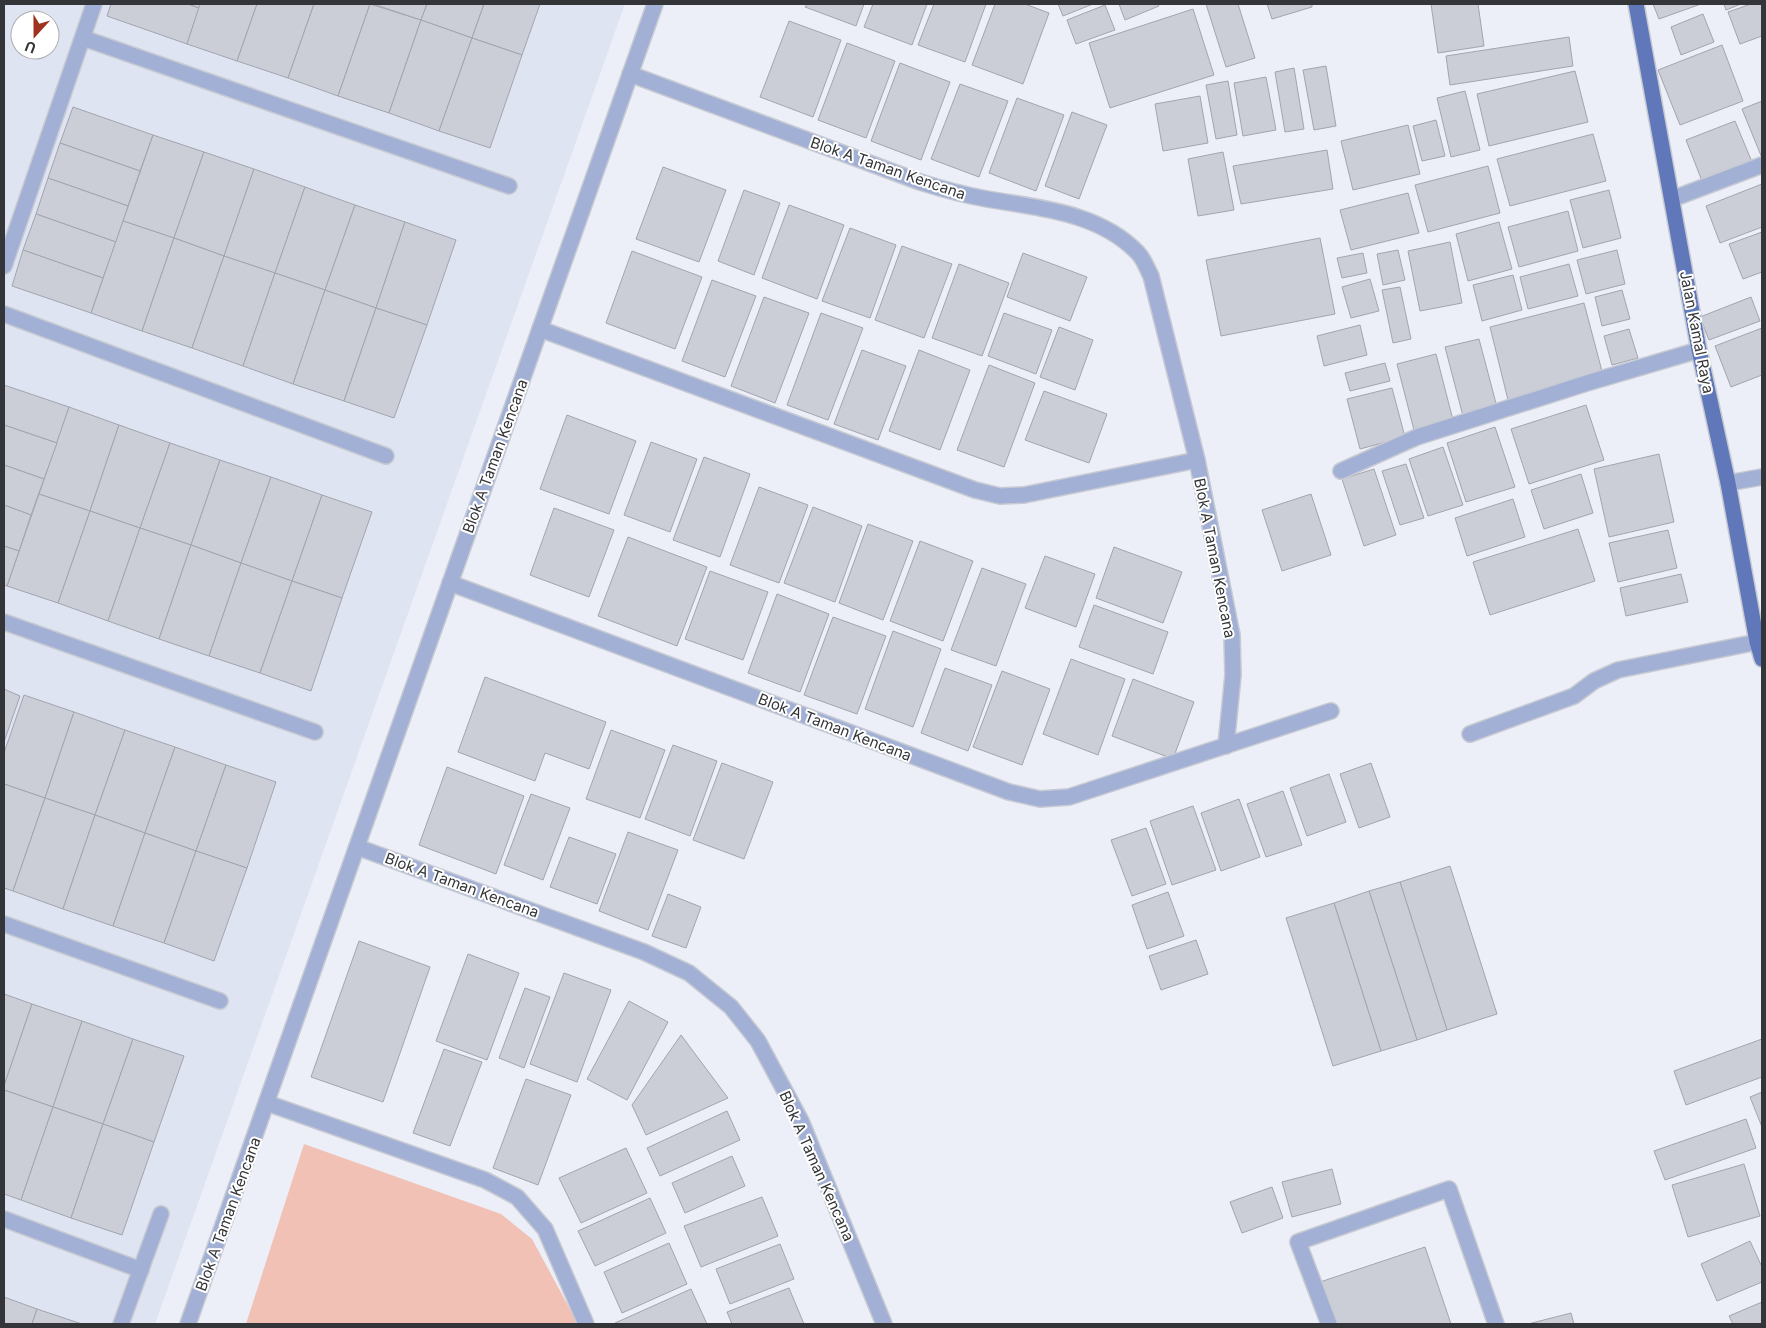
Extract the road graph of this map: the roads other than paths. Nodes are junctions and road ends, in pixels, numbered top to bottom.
1 (94, 4) edge
2 (655, 4) edge
3 (1636, 4) edge
4 (83, 38) junction
5 (630, 74) junction
6 (1762, 165) edge
7 (509, 186) dead end
8 (1672, 199) junction
9 (4, 266) edge
10 (4, 314) edge
11 (540, 329) junction
12 (1699, 350) junction
13 (386, 456) dead end
14 (1197, 460) junction
15 (1341, 471) dead end
16 (1762, 478) edge
17 (1728, 483) junction
18 (450, 583) junction
19 (4, 622) edge
20 (1758, 642) junction
21 (1762, 659) edge
22 (1330, 711) dead end
23 (315, 732) dead end
24 (1470, 734) dead end
25 (1226, 746) junction
26 (357, 847) junction
27 (4, 924) edge
28 (220, 1001) dead end
29 (267, 1103) junction
30 (161, 1214) dead end
31 (4, 1219) edge
32 (141, 1270) junction
33 (121, 1324) edge
34 (188, 1324) edge
35 (586, 1324) edge
36 (884, 1324) edge
37 (1328, 1324) edge
38 (1496, 1324) edge

1 - 4 street
2 - 5 street, Blok A Taman Kencana
3 - 8 main road, Jalan Kamal Raya
4 - 7 street
4 - 9 street
5 - 11 street, Blok A Taman Kencana
5 - 14 street, Blok A Taman Kencana
6 - 8 street
8 - 12 main road, Jalan Kamal Raya
10 - 13 street
11 - 14 street, Blok A Taman Kencana
11 - 18 street, Blok A Taman Kencana
12 - 15 street
12 - 17 main road, Jalan Kamal Raya
14 - 25 street, Blok A Taman Kencana
16 - 17 street
17 - 20 main road, Jalan Kamal Raya
18 - 25 street, Blok A Taman Kencana
18 - 26 street, Blok A Taman Kencana
19 - 23 street
20 - 21 main road, Jalan Kamal Raya
20 - 24 street
22 - 25 street, Blok A Taman Kencana
26 - 29 street, Blok A Taman Kencana
26 - 36 street, Blok A Taman Kencana
27 - 28 street
29 - 34 street, Blok A Taman Kencana
29 - 35 street
30 - 32 street
31 - 32 street
32 - 33 street
37 - 38 street

